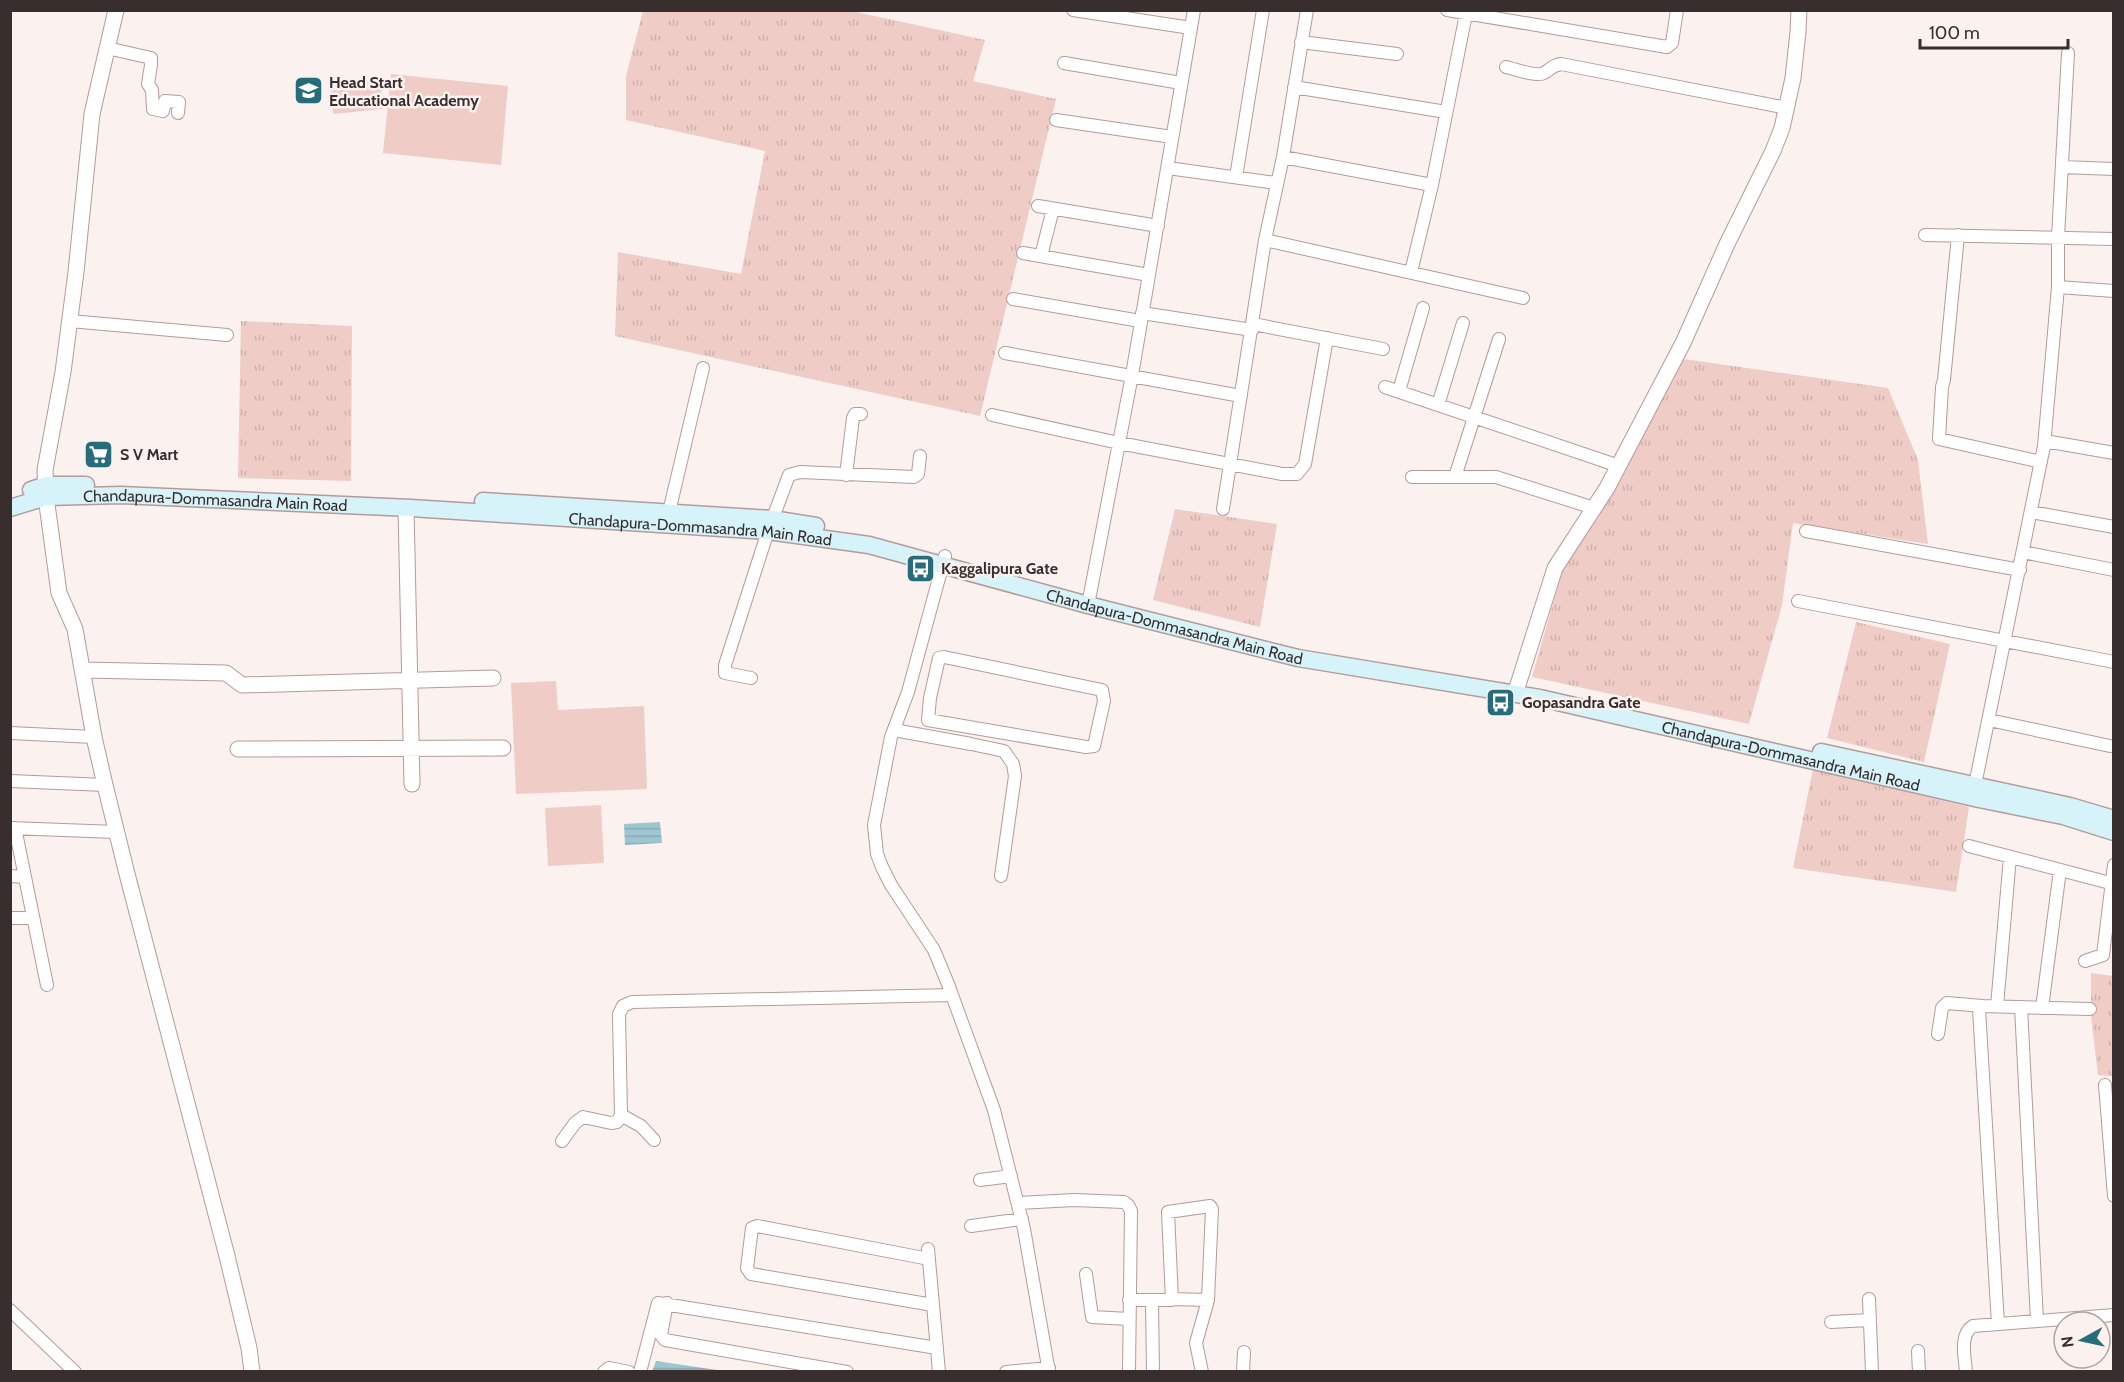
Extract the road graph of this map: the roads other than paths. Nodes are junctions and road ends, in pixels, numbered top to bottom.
1 (116, 10) edge
2 (1073, 10) edge
3 (1194, 10) edge
4 (1263, 10) edge
5 (1307, 10) edge
6 (1447, 10) edge
7 (1677, 10) edge
8 (1798, 10) edge
9 (1466, 14) junction
10 (1526, 17) edge
11 (1191, 28) junction
12 (1301, 42) junction
13 (107, 48) junction
14 (2068, 53) dead end
15 (1397, 54) dead end
16 (1064, 63) dead end
17 (1506, 67) dead end
18 (1181, 83) junction
19 (1294, 87) junction
20 (1786, 108) junction
21 (1446, 112) junction
22 (178, 113) dead end
23 (1056, 120) dead end
24 (1172, 137) junction
25 (1283, 158) junction
26 (2062, 167) junction
27 (1168, 168) junction
28 (2114, 169) edge
29 (1236, 177) junction
30 (1276, 183) junction
31 (1432, 185) junction
32 (1038, 206) dead end
33 (1053, 209) junction
34 (1158, 226) junction
35 (1925, 235) dead end
36 (1958, 235) junction
37 (2058, 237) junction
38 (2114, 239) edge
39 (1265, 240) junction
40 (1023, 253) dead end
41 (1041, 256) junction
42 (1412, 272) junction
43 (1149, 275) junction
44 (2058, 287) junction
45 (2114, 291) edge
46 (1523, 298) dead end
47 (1013, 299) dead end
48 (1423, 308) dead end
49 (1141, 317) junction
50 (70, 321) junction
51 (1462, 323) dead end
52 (1252, 327) junction
53 (227, 335) dead end
54 (1327, 338) junction
55 (1499, 339) dead end
56 (1383, 349) dead end
57 (1005, 353) dead end
58 (703, 368) dead end
59 (1132, 375) junction
60 (1385, 387) dead end
61 (1399, 392) junction
62 (1241, 396) junction
63 (1438, 405) junction
64 (861, 414) dead end
65 (993, 415) dead end
66 (1475, 417) junction
67 (2044, 441) junction
68 (1119, 443) junction
69 (2114, 453) edge
70 (920, 456) dead end
71 (2041, 462) junction
72 (1230, 464) junction
73 (1619, 466) junction
74 (846, 475) junction
75 (1412, 477) dead end
76 (1455, 477) junction
77 (46, 491) junction
78 (10, 497) edge
79 (10, 508) edge
80 (406, 508) junction
81 (1593, 508) junction
82 (1223, 509) dead end
83 (669, 512) junction
84 (2031, 512) junction
85 (770, 525) junction
86 (2114, 527) edge
87 (1806, 531) dead end
88 (2024, 552) junction
89 (944, 561) junction
90 (2020, 570) junction
91 (2114, 570) edge
92 (1089, 600) junction
93 (1798, 601) dead end
94 (2006, 640) junction
95 (2114, 662) edge
96 (82, 670) junction
97 (494, 678) dead end
98 (751, 678) dead end
99 (410, 680) junction
100 (910, 682) junction
101 (933, 686) junction
102 (1517, 689) junction
103 (1989, 720) junction
104 (894, 730) junction
105 (10, 733) edge
106 (94, 737) junction
107 (2110, 746) dead end
108 (411, 748) junction
109 (503, 748) dead end
110 (238, 749) dead end
111 (10, 781) edge
112 (412, 784) dead end
113 (105, 785) junction
114 (1975, 785) junction
115 (2114, 819) edge
116 (13, 828) edge
117 (116, 832) junction
118 (2114, 832) edge
119 (1969, 846) dead end
120 (2010, 857) junction
121 (2114, 865) edge
122 (2061, 870) junction
123 (10, 876) edge
124 (1000, 876) dead end
125 (25, 877) junction
126 (2110, 883) junction
127 (10, 918) edge
128 (33, 918) junction
129 (2085, 962) dead end
130 (47, 985) dead end
131 (952, 995) junction
132 (1982, 1005) junction
133 (1997, 1006) junction
134 (2021, 1007) junction
135 (2042, 1008) junction
136 (2090, 1009) dead end
137 (1938, 1034) dead end
138 (2105, 1085) dead end
139 (621, 1115) junction
140 (654, 1140) dead end
141 (562, 1141) dead end
142 (1011, 1176) junction
143 (980, 1180) dead end
144 (2114, 1196) edge
145 (1018, 1203) junction
146 (1022, 1219) junction
147 (971, 1226) dead end
148 (1086, 1274) dead end
149 (1172, 1299) junction
150 (1869, 1299) dead end
151 (1129, 1300) junction
152 (1152, 1300) junction
153 (1208, 1300) junction
154 (667, 1303) junction
155 (933, 1305) junction
156 (10, 1310) edge
157 (2114, 1315) edge
158 (1130, 1319) junction
159 (1869, 1320) junction
160 (2037, 1321) junction
161 (1831, 1322) dead end
162 (1998, 1324) junction
163 (937, 1348) junction
164 (1917, 1351) dead end
165 (1244, 1352) dead end
166 (1049, 1370) edge
167 (75, 1371) edge
168 (252, 1371) edge
169 (604, 1371) edge
170 (629, 1371) edge
171 (640, 1371) edge
172 (847, 1371) edge
173 (939, 1371) edge
174 (1006, 1371) edge
175 (1129, 1371) edge
176 (1153, 1371) edge
177 (1202, 1371) edge
178 (1242, 1371) edge
179 (1872, 1371) edge
180 (1919, 1371) edge
181 (1966, 1371) edge

1 - 13 street
2 - 11 street
3 - 11 street
4 - 29 street
5 - 12 street
6 - 9 street
7 - 10 street
8 - 20 street
9 - 10 street
9 - 21 street
11 - 18 street
12 - 15 street
12 - 19 street
13 - 22 street
13 - 50 street
14 - 26 street
16 - 18 street
17 - 20 street
18 - 24 street
19 - 21 street
19 - 25 street
20 - 73 street
21 - 31 street
23 - 24 street
24 - 27 street
25 - 30 street
25 - 31 street
26 - 28 street
26 - 37 street
27 - 29 street
27 - 34 street
29 - 30 street
30 - 39 street
31 - 42 street
32 - 33 street
33 - 34 street
33 - 41 street
34 - 43 street
35 - 36 street
36 - 37 street
36 - 71 street
37 - 38 street
37 - 44 street
39 - 42 street
39 - 52 street
40 - 41 street
41 - 43 street
42 - 46 street
43 - 49 street
44 - 45 street
44 - 67 street
47 - 49 street
48 - 61 street
49 - 52 street
49 - 59 street
50 - 53 street
50 - 77 street
51 - 63 street
52 - 54 street
52 - 62 street
54 - 56 street
54 - 72 street
55 - 66 street
57 - 59 street
58 - 83 street
59 - 62 street
59 - 68 street
60 - 61 street
61 - 63 street
62 - 72 street
63 - 66 street
64 - 74 street
65 - 68 street
66 - 73 street
66 - 76 street
67 - 69 street
67 - 71 street
68 - 72 street
68 - 92 street
70 - 74 street
71 - 84 street
72 - 82 street
73 - 81 street
74 - 85 street
75 - 76 street
76 - 81 street
77 - 78 main road, Chandapura-Dommasandra Main Road
77 - 79 main road, Chandapura-Dommasandra Main Road
77 - 80 main road, Chandapura-Dommasandra Main Road
77 - 83 main road, Chandapura-Dommasandra Main Road
77 - 96 street
80 - 85 main road, Chandapura-Dommasandra Main Road
80 - 99 street
81 - 102 street
83 - 85 main road, Chandapura-Dommasandra Main Road
84 - 86 street
84 - 88 street
85 - 89 main road, Chandapura-Dommasandra Main Road
85 - 98 street
87 - 90 street
88 - 90 street
88 - 91 street
89 - 92 main road, Chandapura-Dommasandra Main Road
89 - 100 street
90 - 94 street
92 - 102 main road, Chandapura-Dommasandra Main Road
93 - 94 street
94 - 95 street
94 - 103 street
96 - 99 street
96 - 106 street
97 - 99 street
99 - 108 street
100 - 101 street
100 - 104 street
101 - 101 street
102 - 114 main road, Chandapura-Dommasandra Main Road
102 - 118 main road, Chandapura-Dommasandra Main Road
103 - 107 street
103 - 114 street
104 - 124 street
104 - 131 street
105 - 106 street
106 - 113 street
108 - 109 street
108 - 110 street
108 - 112 street
111 - 113 street
113 - 117 street
114 - 115 main road, Chandapura-Dommasandra Main Road
116 - 117 street
116 - 125 street
117 - 168 street
119 - 120 street
120 - 122 street
120 - 133 street
121 - 126 street
122 - 126 street
122 - 135 street
123 - 125 street
125 - 128 street
126 - 129 street
127 - 128 street
128 - 130 street
131 - 139 street
131 - 142 street
132 - 133 street
132 - 137 street
132 - 162 street
133 - 134 street
134 - 135 street
134 - 160 street
135 - 136 street
138 - 144 street
139 - 140 street
139 - 141 street
142 - 143 street
142 - 145 street
145 - 146 street
145 - 151 street
146 - 147 street
146 - 166 street
148 - 158 street
149 - 152 street
149 - 153 street
149 - 153 street
150 - 159 street
151 - 152 street
151 - 158 street
152 - 176 street
153 - 177 street
154 - 163 street
154 - 171 street
154 - 172 street
155 - 155 street
155 - 163 street
156 - 167 street
157 - 160 street
158 - 175 street
159 - 161 street
159 - 179 street
160 - 162 street
162 - 181 street
163 - 173 street
164 - 180 street
165 - 178 street
166 - 174 street
169 - 170 street

